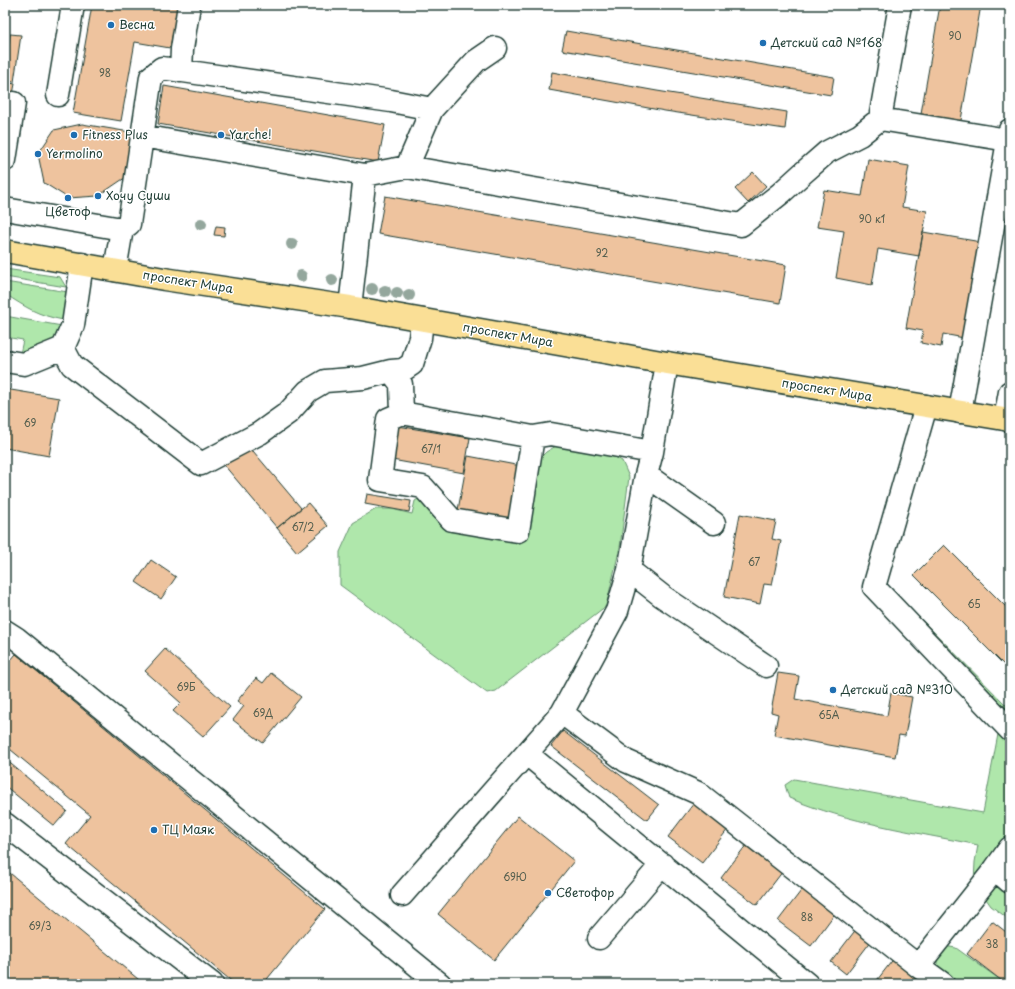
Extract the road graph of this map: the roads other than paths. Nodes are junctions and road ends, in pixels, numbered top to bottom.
1 (73, 5) edge
2 (189, 5) edge
3 (900, 5) edge
4 (495, 48) dead end
5 (181, 71) junction
6 (58, 95) dead end
7 (14, 103) dead end
8 (432, 109) junction
9 (880, 118) junction
10 (1009, 135) edge
11 (142, 136) junction
12 (5, 160) edge
13 (407, 167) junction
14 (366, 175) junction
15 (5, 209) edge
16 (122, 229) junction
17 (5, 251) edge
18 (82, 264) junction
19 (115, 270) junction
20 (350, 307) junction
21 (422, 320) junction
22 (63, 348) junction
23 (5, 361) edge
24 (668, 363) junction
25 (391, 372) junction
26 (1010, 392) edge
27 (926, 406) junction
28 (960, 412) junction
29 (402, 413) junction
30 (1007, 419) edge
31 (533, 436) junction
32 (652, 452) junction
33 (646, 475) junction
34 (714, 523) dead end
35 (629, 570) junction
36 (5, 631) edge
37 (766, 666) dead end
38 (562, 713) junction
39 (1010, 730) edge
40 (527, 754) junction
41 (5, 824) edge
42 (1010, 848) edge
43 (662, 864) junction
44 (1002, 875) edge
45 (402, 895) dead end
46 (599, 938) dead end
47 (918, 966) junction
48 (428, 981) edge
49 (212, 984) edge
50 (807, 984) edge
51 (943, 984) edge

1 - 6 lane
2 - 5 lane
3 - 9 lane
4 - 8 lane
5 - 8 lane
5 - 11 lane
7 - 12 lane
8 - 13 lane
9 - 10 lane
9 - 13 lane
10 - 28 lane
11 - 14 lane
11 - 16 lane
13 - 14 lane
14 - 20 lane
15 - 16 lane
16 - 19 lane
17 - 18 main road, проспект Мира
18 - 19 main road, проспект Мира
18 - 22 lane
19 - 20 main road, проспект Мира
20 - 21 main road, проспект Мира
21 - 24 main road, проспект Мира
21 - 25 lane
22 - 23 lane
22 - 25 lane
24 - 27 main road, проспект Мира
24 - 32 lane
25 - 29 lane
26 - 30 lane
27 - 28 main road, проспект Мира
27 - 39 lane
28 - 30 main road, проспект Мира
29 - 31 lane
29 - 31 lane
31 - 32 lane
32 - 33 lane
33 - 34 lane
33 - 35 lane
35 - 37 lane
35 - 38 lane
36 - 48 lane
38 - 40 lane
38 - 47 lane
40 - 43 lane
40 - 45 lane
41 - 49 lane
42 - 44 lane
43 - 46 lane
43 - 50 lane
44 - 47 lane
47 - 51 lane

